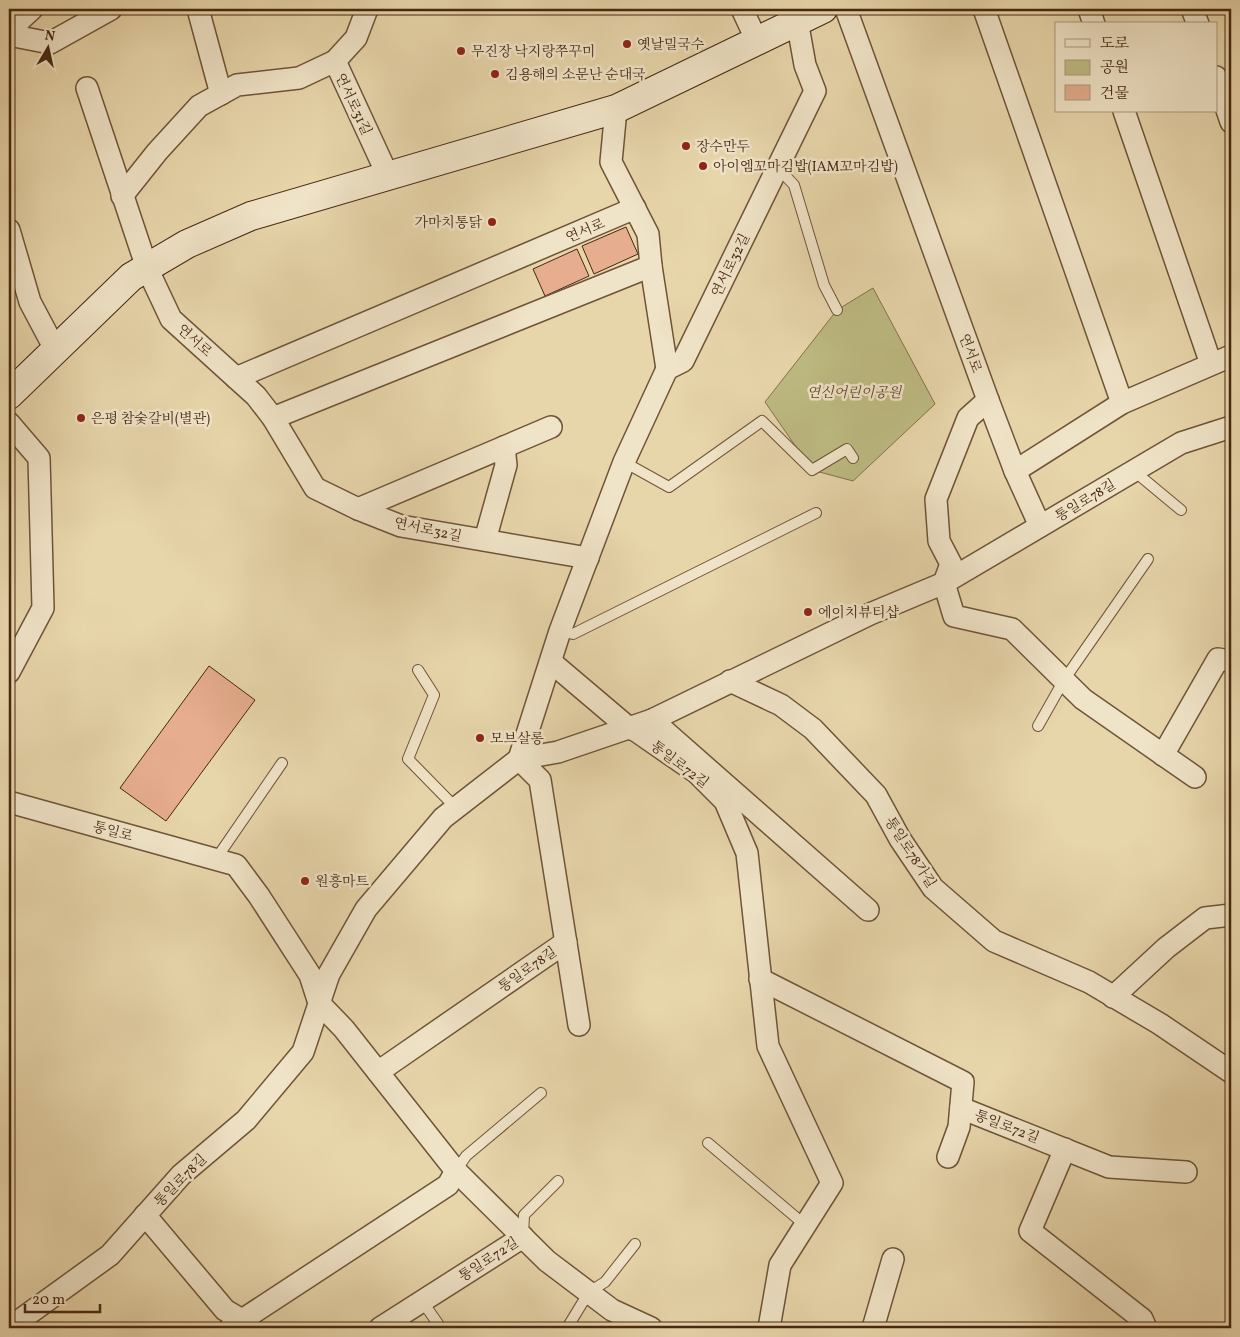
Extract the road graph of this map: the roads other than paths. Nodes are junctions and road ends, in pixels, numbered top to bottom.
1 (32, 9) edge
2 (111, 9) edge
3 (198, 9) edge
4 (367, 9) edge
5 (742, 9) edge
6 (823, 9) edge
7 (846, 9) edge
8 (984, 9) edge
9 (1089, 9) edge
10 (1192, 9) edge
11 (796, 15) edge
12 (1093, 22) edge
13 (1197, 22) edge
14 (10, 35) edge
15 (757, 41) junction
16 (334, 61) junction
17 (1218, 83) edge
18 (87, 88) dead end
19 (221, 94) junction
20 (616, 108) junction
21 (1124, 112) edge
22 (1231, 122) edge
23 (778, 168) junction
24 (388, 176) junction
25 (122, 196) junction
26 (635, 208) junction
27 (9, 230) edge
28 (651, 266) junction
29 (147, 268) junction
30 (837, 310) dead end
31 (56, 351) junction
32 (1231, 356) edge
33 (1211, 364) junction
34 (667, 369) junction
35 (236, 378) junction
36 (9, 394) edge
37 (988, 400) junction
38 (1122, 403) junction
39 (273, 418) junction
40 (9, 423) edge
41 (551, 427) dead end
42 (1231, 427) edge
43 (504, 447) junction
44 (853, 458) dead end
45 (624, 462) junction
46 (1134, 470) junction
47 (1015, 471) junction
48 (358, 509) junction
49 (1181, 510) dead end
50 (816, 514) dead end
51 (1040, 526) junction
52 (485, 540) junction
53 (588, 558) junction
54 (1148, 558) dead end
55 (944, 583) junction
56 (560, 632) junction
57 (1225, 660) edge
58 (551, 662) junction
59 (418, 670) dead end
60 (9, 672) edge
61 (1064, 680) junction
62 (730, 681) junction
63 (652, 720) junction
64 (1038, 726) dead end
65 (631, 729) junction
66 (1163, 755) junction
67 (519, 759) junction
68 (282, 763) dead end
69 (1195, 777) dead end
70 (9, 802) edge
71 (456, 808) junction
72 (216, 859) junction
73 (868, 910) dead end
74 (1231, 915) edge
75 (566, 942) junction
76 (760, 979) junction
77 (1113, 997) junction
78 (319, 1003) junction
79 (579, 1025) dead end
80 (378, 1072) junction
81 (1231, 1072) edge
82 (540, 1093) dead end
83 (961, 1108) junction
84 (708, 1143) dead end
85 (1065, 1149) junction
86 (948, 1157) dead end
87 (456, 1171) junction
88 (1186, 1172) dead end
89 (558, 1181) dead end
90 (145, 1215) junction
91 (805, 1225) junction
92 (523, 1237) junction
93 (635, 1244) dead end
94 (893, 1259) dead end
95 (589, 1292) junction
96 (422, 1301) junction
97 (241, 1325) edge
98 (9, 1328) edge
99 (380, 1328) edge
100 (441, 1328) edge
101 (567, 1328) edge
102 (651, 1328) edge
103 (769, 1328) edge
104 (873, 1328) edge
105 (1146, 1328) edge

1 - 14 street
2 - 14 street
3 - 19 street
4 - 16 street, 연서로31길
5 - 15 street
6 - 11 main road
7 - 37 street, 연서로
8 - 38 street
9 - 12 street
10 - 13 street
11 - 15 main road
11 - 23 street, 연서로32길
15 - 20 main road
16 - 19 street
16 - 24 street, 연서로31길
17 - 22 street
18 - 25 street, 연서로
19 - 25 street
20 - 24 main road
20 - 26 street
21 - 33 street
23 - 30 lane
23 - 34 street, 연서로32길
24 - 29 main road
25 - 29 street, 연서로
26 - 28 street
26 - 35 street, 연서로
27 - 31 street
28 - 34 street
28 - 39 street
29 - 31 main road
29 - 35 street, 연서로
31 - 36 main road
32 - 33 street
33 - 38 street
34 - 45 street, 연서로32길
35 - 39 street
37 - 47 street, 연서로
37 - 55 street
38 - 47 street
39 - 48 street
40 - 60 street
41 - 43 street, 연서로32길
42 - 46 street, 통일로78길
43 - 48 street, 연서로32길
43 - 52 street
44 - 45 lane
45 - 53 street, 연서로32길
46 - 49 lane
46 - 51 street, 통일로78길
47 - 51 street, 연서로
48 - 52 street, 연서로32길
50 - 56 lane
51 - 55 street, 통일로78길
52 - 53 street, 연서로32길
53 - 56 street, 연서로32길
54 - 61 lane
55 - 61 street
55 - 62 street, 통일로78길
56 - 58 street, 연서로32길
57 - 66 street
58 - 65 street, 통일로72길
58 - 67 street, 연서로32길
59 - 71 lane
61 - 64 lane
61 - 66 street
62 - 63 street, 통일로78길
62 - 77 street, 통일로78가길
63 - 65 street, 통일로78길
63 - 73 street
65 - 67 street, 통일로78길
65 - 76 street, 통일로72길
66 - 69 street
67 - 71 street, 통일로78길
67 - 75 street, 통일로78길
68 - 72 lane
70 - 72 street, 통일로
71 - 78 street, 통일로78길
72 - 78 street
74 - 77 street
75 - 79 street
75 - 80 street, 통일로78길
76 - 83 street, 통일로72길
76 - 91 street, 통일로72길
77 - 81 street, 통일로78가길
78 - 80 street
78 - 90 street, 통일로78길
80 - 87 street
82 - 87 lane, 통일로78길
83 - 85 street, 통일로72길
83 - 86 street
84 - 91 lane
85 - 88 street
85 - 105 street
87 - 92 street
87 - 97 street, 통일로78길
89 - 92 lane
90 - 97 street, 통일로78길
90 - 98 street, 통일로78길
91 - 103 street, 통일로72길
92 - 95 street, 통일로72길
92 - 96 street, 통일로72길
93 - 95 lane
94 - 104 street
95 - 101 lane
95 - 102 street, 통일로72길
96 - 99 street, 통일로72길
96 - 100 lane

